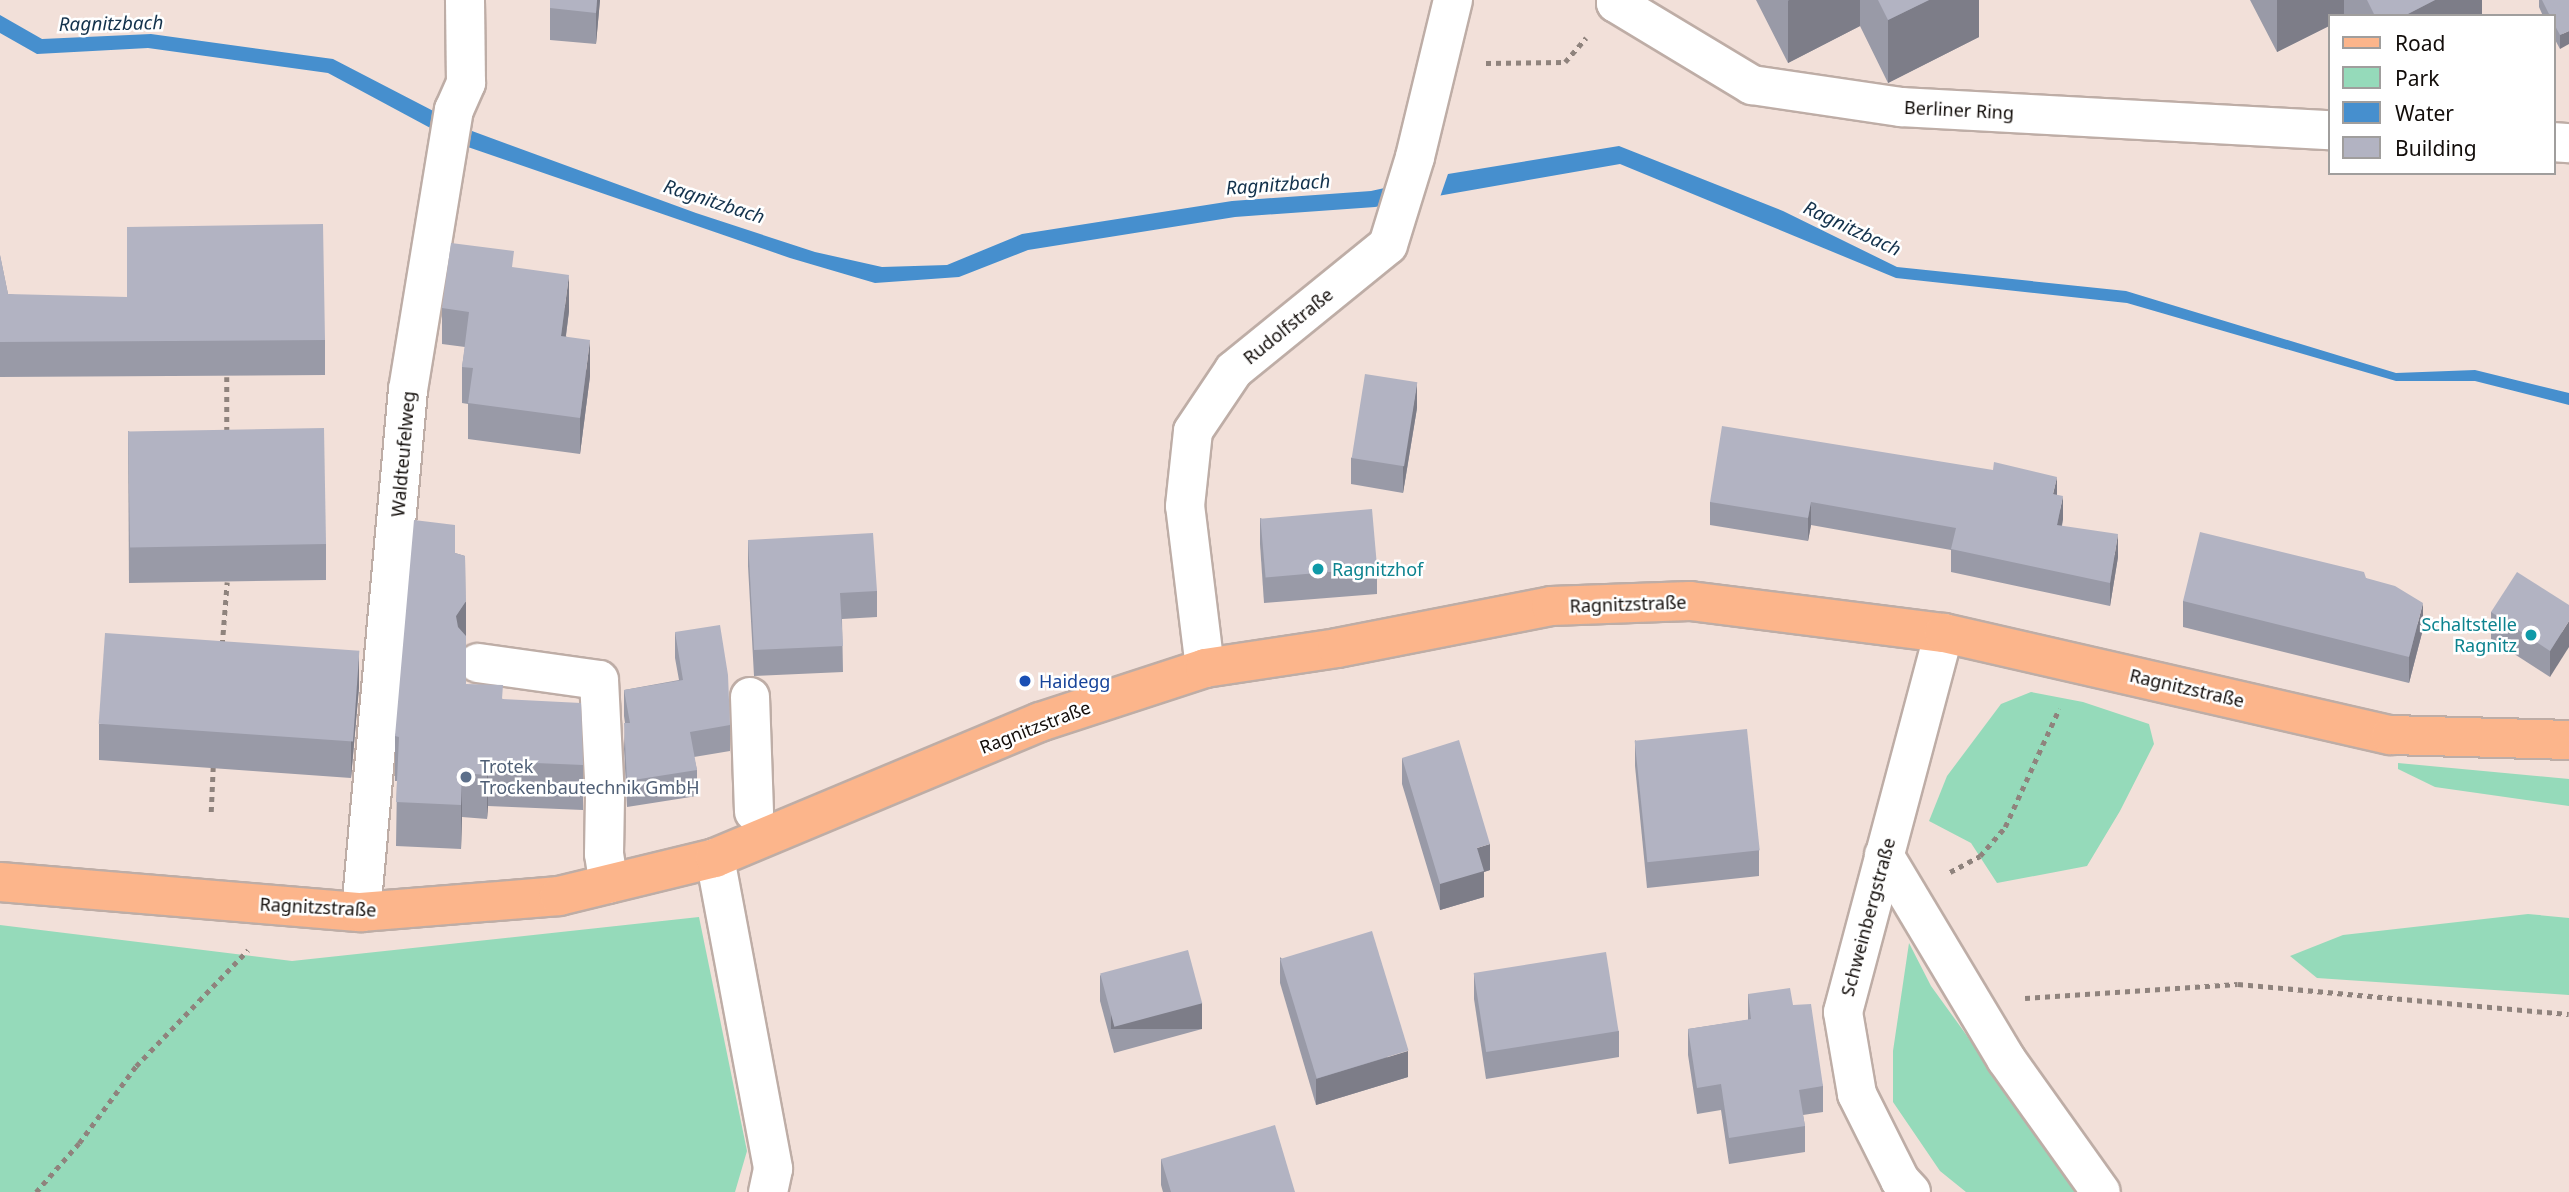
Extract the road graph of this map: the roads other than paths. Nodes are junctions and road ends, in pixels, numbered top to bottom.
1 (465, 0) edge
2 (1453, 0) edge
3 (1616, 2) edge
4 (2328, 130) edge
5 (1944, 633) junction
6 (478, 663) dead end
7 (1205, 668) junction
8 (750, 697) dead end
9 (2569, 740) edge
10 (754, 812) dead end
11 (1884, 855) junction
12 (715, 858) junction
13 (0, 882) edge
14 (609, 884) junction
15 (361, 912) junction
16 (768, 1192) edge
17 (1911, 1192) edge
18 (2101, 1192) edge

1 - 15 street, Waldteufelweg
2 - 7 street, Rudolfstraße
3 - 4 street, Berliner Ring
5 - 7 main road, Ragnitzstraße
5 - 9 main road, Ragnitzstraße
5 - 11 street, Schweinbergstraße
6 - 14 street
7 - 12 main road, Ragnitzstraße
8 - 10 street
11 - 17 street, Schweinbergstraße
11 - 18 street
12 - 14 main road, Ragnitzstraße
12 - 16 street
13 - 15 main road, Ragnitzstraße
14 - 15 main road, Ragnitzstraße

